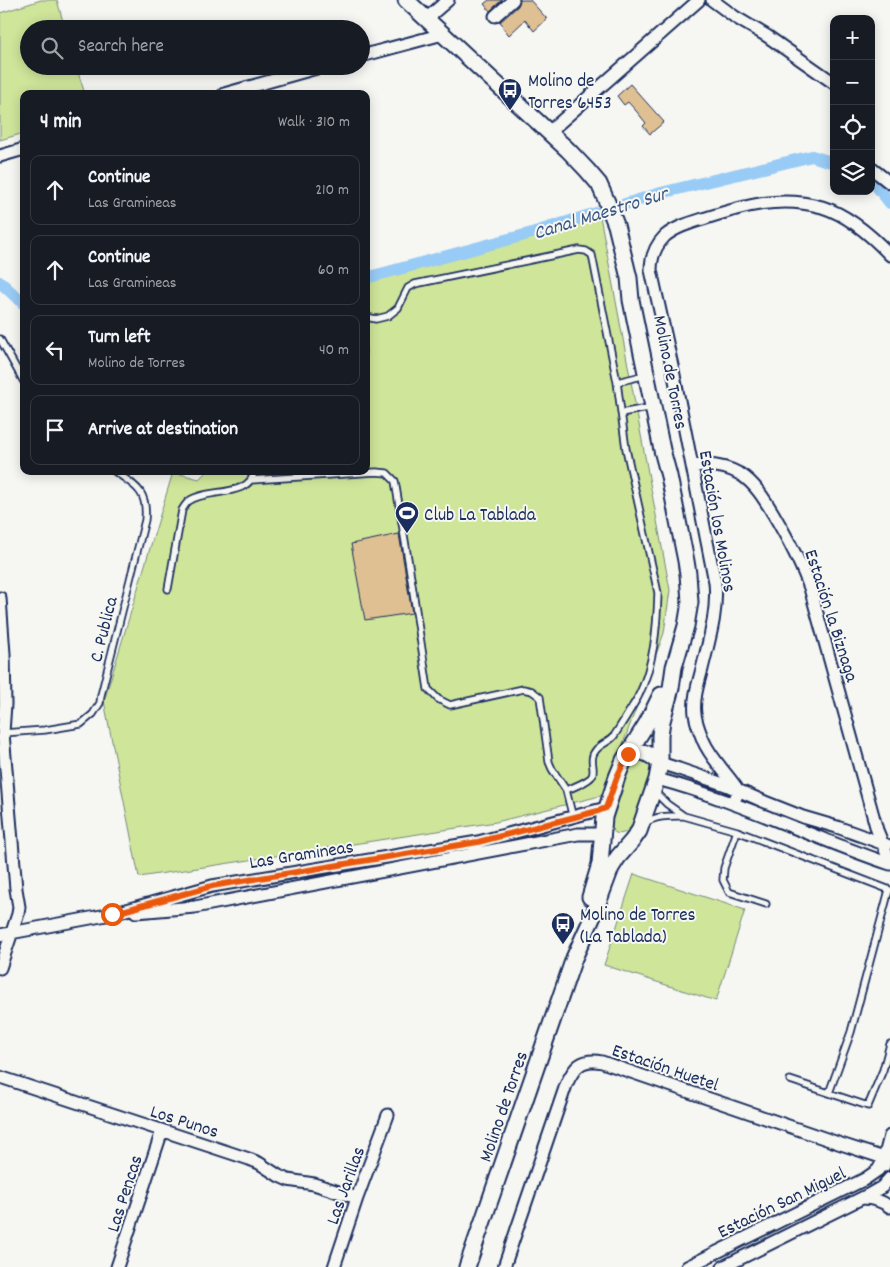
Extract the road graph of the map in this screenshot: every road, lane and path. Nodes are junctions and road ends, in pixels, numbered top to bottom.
1 (406, 0) edge
2 (448, 0) edge
3 (513, 0) edge
4 (699, 0) edge
5 (712, 0) edge
6 (495, 16) dead end
7 (426, 19) junction
8 (442, 34) junction
9 (370, 54) edge
10 (292, 75) edge
11 (830, 80) edge
12 (238, 90) edge
13 (549, 132) junction
14 (20, 150) edge
15 (0, 156) edge
16 (875, 171) edge
17 (890, 183) edge
18 (890, 254) edge
19 (629, 278) junction
20 (370, 318) edge
21 (0, 339) edge
22 (20, 375) edge
23 (646, 375) junction
24 (617, 382) junction
25 (653, 407) junction
26 (621, 413) junction
27 (692, 466) junction
28 (370, 472) edge
29 (120, 475) edge
30 (253, 475) edge
31 (329, 475) edge
32 (669, 476) junction
33 (251, 480) junction
34 (168, 589) dead end
35 (0, 598) edge
36 (674, 666) junction
37 (3, 733) junction
38 (624, 760) junction
39 (660, 763) junction
40 (655, 785) junction
41 (566, 790) junction
42 (738, 790) junction
43 (734, 804) junction
44 (606, 808) junction
45 (684, 816) junction
46 (572, 818) junction
47 (639, 830) junction
48 (737, 831) junction
49 (602, 836) junction
50 (880, 840) edge
51 (860, 854) junction
52 (890, 863) edge
53 (890, 890) edge
54 (766, 904) dead end
55 (112, 914) junction
56 (12, 932) junction
57 (0, 935) edge
58 (574, 958) junction
59 (0, 968) edge
60 (890, 1044) edge
61 (0, 1077) edge
62 (790, 1080) dead end
63 (829, 1093) junction
64 (388, 1114) dead end
65 (162, 1130) junction
66 (890, 1136) edge
67 (887, 1159) edge
68 (889, 1183) edge
69 (357, 1198) junction
70 (862, 1198) junction
71 (890, 1207) edge
72 (117, 1267) edge
73 (334, 1267) edge
74 (467, 1267) edge
75 (504, 1267) edge
76 (687, 1267) edge
77 (723, 1267) edge

1 - 7 main road, Molino de Torres
2 - 7 street
3 - 6 street
4 - 13 street
5 - 11 street
7 - 8 main road, Molino de Torres
8 - 9 street
8 - 13 main road, Molino de Torres
10 - 12 street
13 - 19 main road, Molino de Torres
14 - 15 street
16 - 17 street
18 - 27 street, Estación los Molinos
19 - 23 main road, Molino de Torres
19 - 32 main road, Molino de Torres
20 - 24 lane
21 - 22 lane
23 - 24 lane
23 - 25 main road, Molino de Torres
24 - 26 lane
25 - 26 lane
25 - 32 main road, Molino de Torres
26 - 41 lane
27 - 42 street, Estación los Molinos
27 - 50 street, Estación la Biznaga
28 - 41 lane
29 - 37 lane, C. Publica
30 - 33 lane
31 - 33 lane
32 - 36 main road, Molino de Torres
33 - 34 lane
35 - 37 street
36 - 38 main road, Molino de Torres
36 - 39 main road, Molino de Torres
37 - 56 street
38 - 39 main road
38 - 44 main road, Molino de Torres
39 - 40 main road, Molino de Torres
39 - 42 street
40 - 43 street
40 - 45 lane
40 - 47 main road, Molino de Torres
41 - 46 lane
42 - 43 street
42 - 50 street
43 - 51 street
44 - 46 street
44 - 49 main road, Molino de Torres
45 - 47 lane
45 - 48 lane
46 - 55 street, Las Gramineas
47 - 49 main road
47 - 58 main road, Molino de Torres
48 - 53 lane
48 - 54 lane
49 - 55 street, Las Gramineas
49 - 58 main road, Molino de Torres
50 - 51 street
50 - 52 street, Estación la Biznaga
51 - 52 street
53 - 63 lane
55 - 56 street, Las Gramineas
56 - 57 street, Las Gramineas
56 - 59 street
58 - 74 main road, Molino de Torres
60 - 63 lane
61 - 65 street, Los Punos
62 - 63 lane
64 - 69 street, Las Jarillas
65 - 69 street, Los Punos
65 - 72 street, Las Pencas
66 - 67 street
67 - 68 street
67 - 75 street, Estación Huetel
67 - 76 street, Estación San Miguel
68 - 70 street, Estación San Miguel
69 - 73 street, Las Jarillas
70 - 71 street, Estación San Miguel
70 - 77 street, Estación San Miguel

